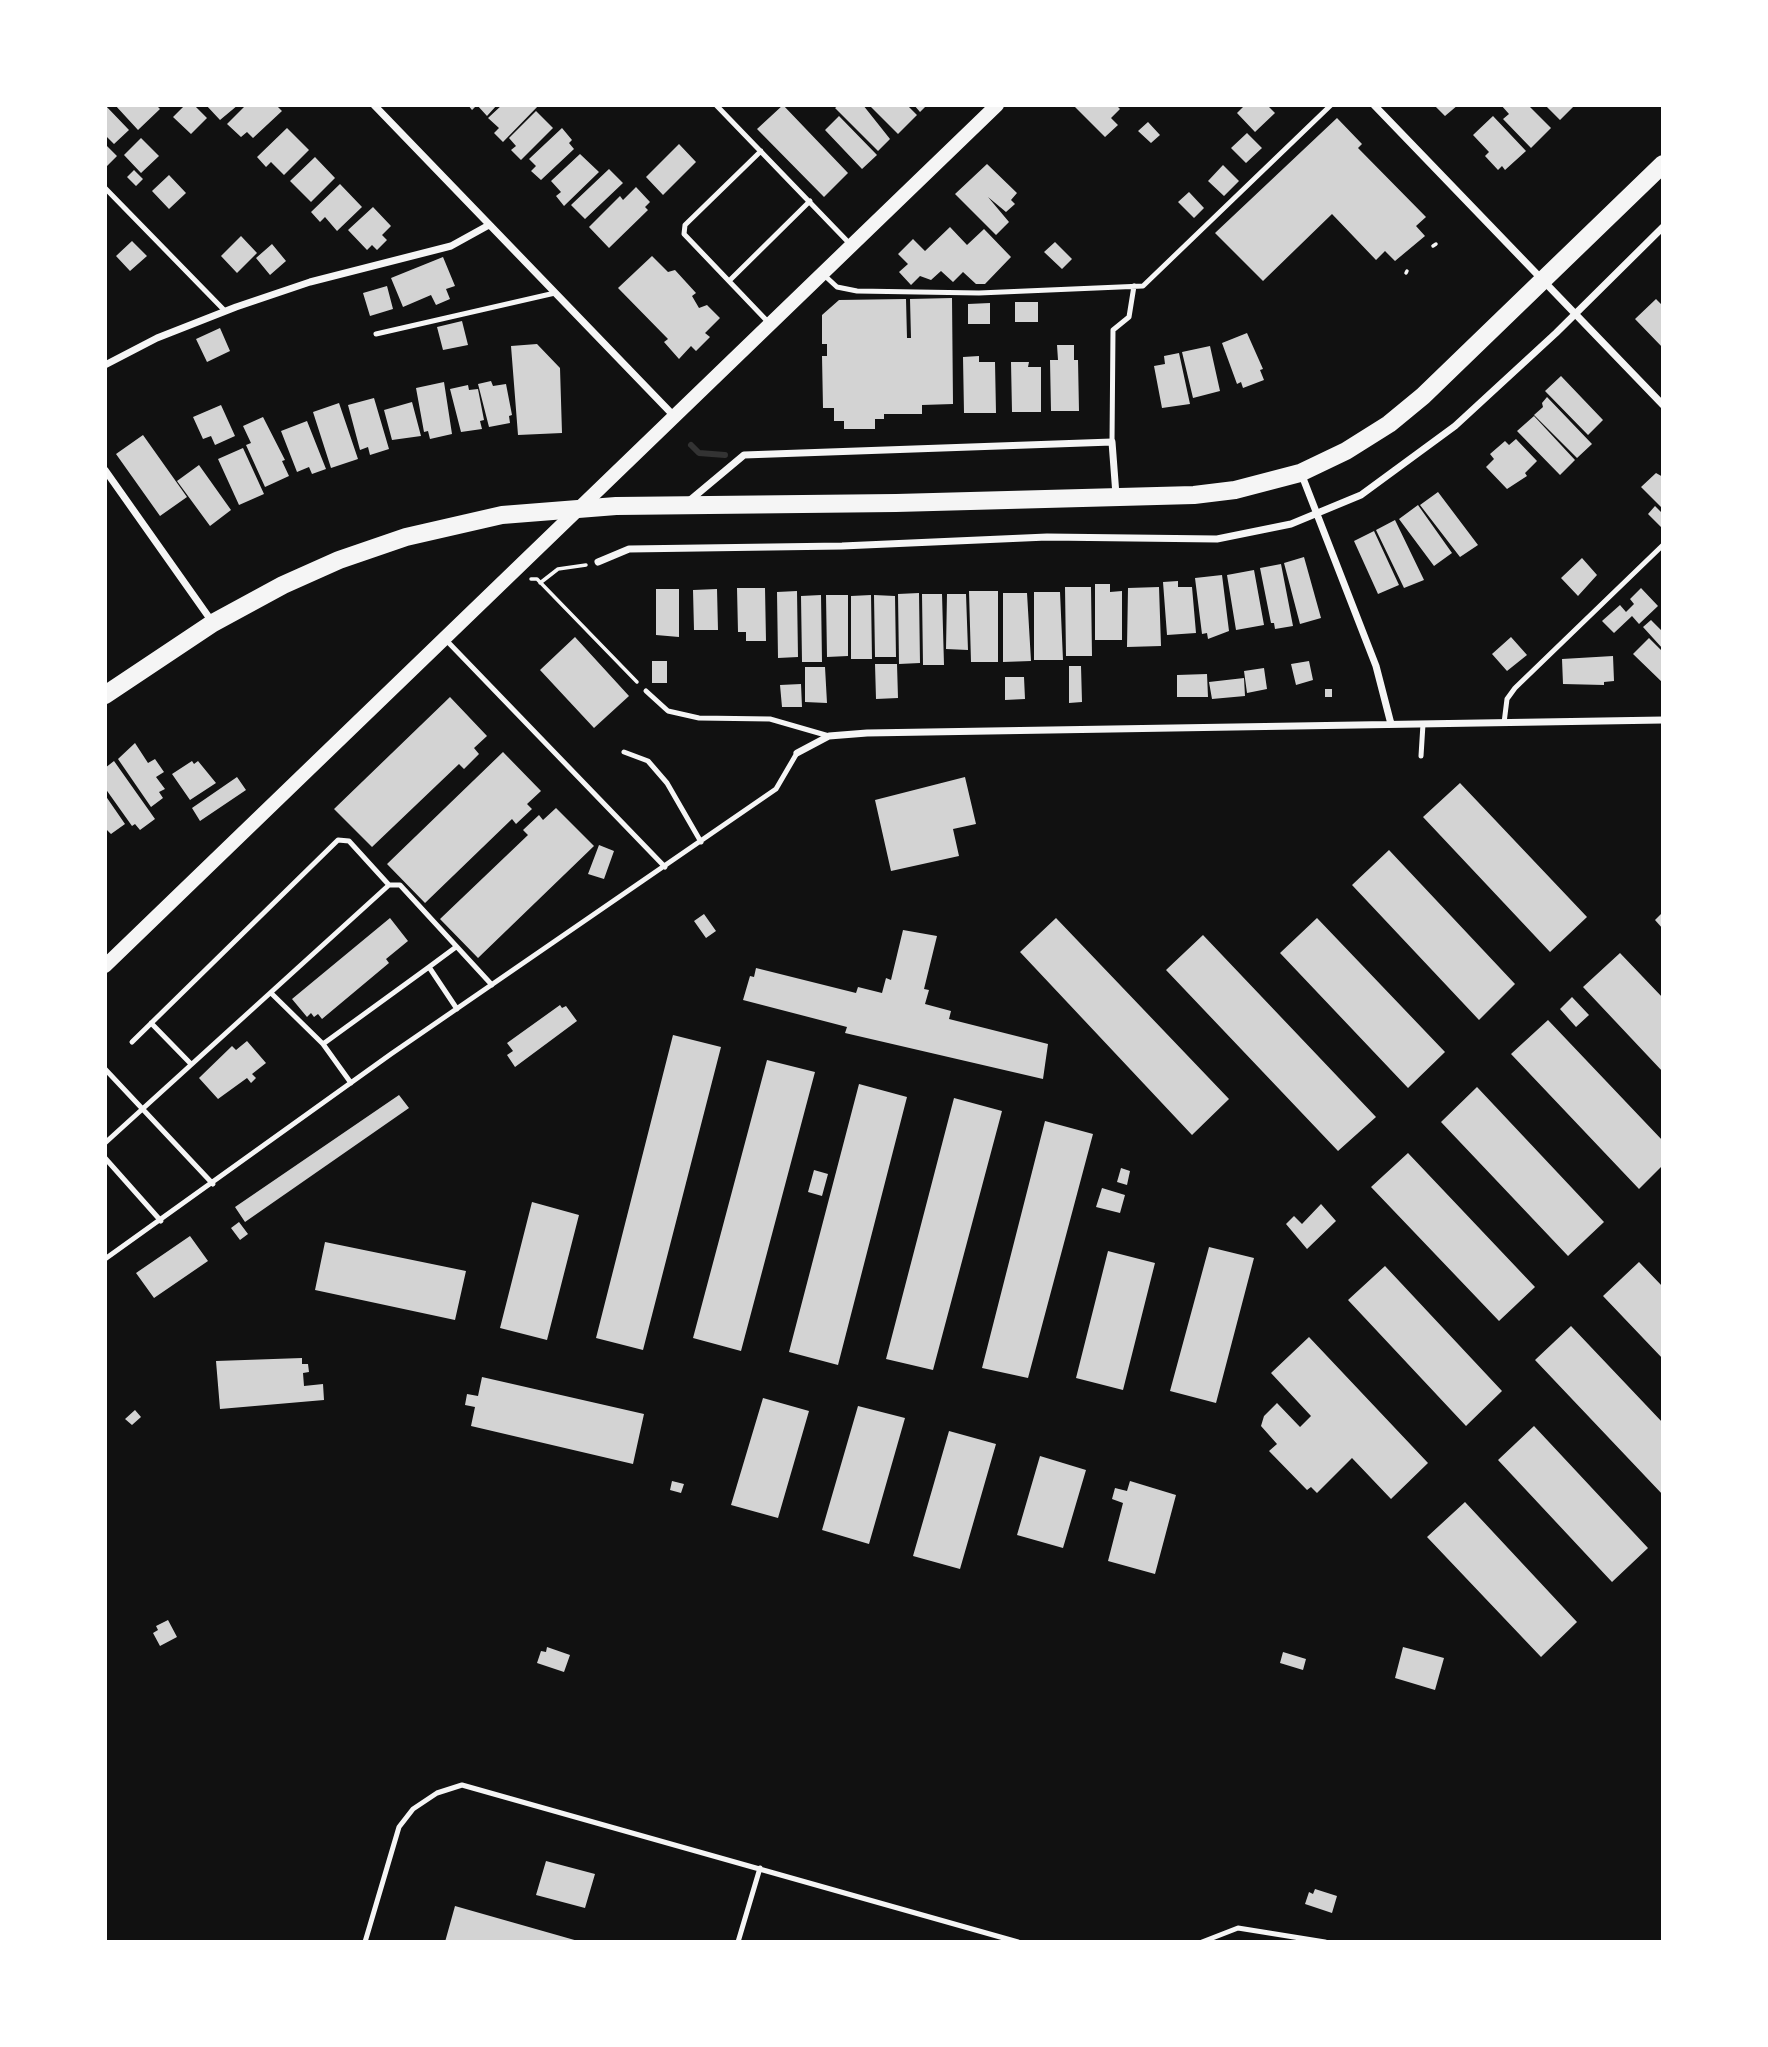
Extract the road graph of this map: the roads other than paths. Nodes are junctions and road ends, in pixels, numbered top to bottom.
1 (374, 105) edge
2 (716, 105) edge
3 (997, 105) edge
4 (1331, 105) edge
5 (1374, 105) edge
6 (761, 151) junction
7 (1663, 164) edge
8 (105, 188) edge
9 (810, 201) junction
10 (489, 225) junction
11 (1663, 227) edge
12 (851, 245) junction
13 (822, 274) junction
14 (1542, 280) junction
15 (729, 281) junction
16 (1134, 286) junction
17 (555, 293) junction
18 (225, 311) junction
19 (1575, 313) junction
20 (771, 326) junction
21 (376, 334) dead end
22 (105, 365) edge
23 (1663, 405) edge
24 (676, 417) junction
25 (1112, 442) junction
26 (105, 470) edge
27 (1300, 472) junction
28 (1116, 499) junction
29 (684, 504) junction
30 (579, 509) junction
31 (1317, 515) junction
32 (1663, 545) edge
33 (598, 562) road end
34 (212, 623) junction
35 (443, 637) junction
36 (646, 691) road end
37 (105, 695) edge
38 (1663, 720) edge
39 (1504, 723) junction
40 (1391, 724) junction
41 (1423, 724) junction
42 (829, 736) junction
43 (624, 752) dead end
44 (797, 752) joint
45 (1421, 756) dead end
46 (701, 842) junction
47 (665, 867) junction
48 (389, 886) junction
49 (456, 947) junction
50 (105, 966) edge
51 (429, 967) junction
52 (492, 985) junction
53 (271, 993) junction
54 (457, 1009) junction
55 (151, 1023) junction
56 (131, 1042) dead end
57 (323, 1044) junction
58 (191, 1064) junction
59 (105, 1069) edge
60 (351, 1083) junction
61 (143, 1108) junction
62 (105, 1143) edge
63 (105, 1158) edge
64 (213, 1184) junction
65 (161, 1221) junction
66 (105, 1259) edge
67 (760, 1868) junction
68 (365, 1942) edge
69 (738, 1942) edge
70 (1018, 1942) edge
71 (1202, 1942) edge
72 (1325, 1942) edge

1 - 10 street
2 - 6 lane
3 - 12 main road
4 - 16 lane
5 - 14 street
6 - 9 lane
6 - 15 lane
7 - 14 main road
8 - 18 lane
9 - 12 lane
9 - 15 lane
10 - 17 street
10 - 18 street
11 - 19 street
12 - 13 main road
13 - 16 lane
13 - 20 main road
14 - 19 street
14 - 27 main road
15 - 20 lane
16 - 25 lane
17 - 21 lane
17 - 24 street
18 - 22 street
19 - 23 street
19 - 31 street
20 - 24 main road
24 - 30 main road
25 - 28 street
25 - 29 street
26 - 34 street
27 - 28 main road
27 - 31 street
28 - 29 main road
29 - 30 main road
30 - 34 main road
30 - 35 main road
31 - 33 street
31 - 40 street
32 - 39 lane
34 - 37 main road
35 - 47 lane
35 - 50 main road
36 - 42 lane
38 - 39 street
39 - 41 street
40 - 41 street
40 - 42 street
41 - 45 lane
42 - 44 street
43 - 46 lane
44 - 46 lane
46 - 47 lane
47 - 52 lane
48 - 49 lane
48 - 53 lane
48 - 55 lane
49 - 51 lane
49 - 52 lane
51 - 54 lane
51 - 57 lane
52 - 54 lane
53 - 57 lane
53 - 58 lane
54 - 60 lane
55 - 56 lane
55 - 58 lane
57 - 60 lane
58 - 61 lane
59 - 61 lane
60 - 64 lane
61 - 62 lane
61 - 64 lane
63 - 65 lane
64 - 65 lane
65 - 66 lane
67 - 68 lane
67 - 69 lane
67 - 70 lane
71 - 72 lane

